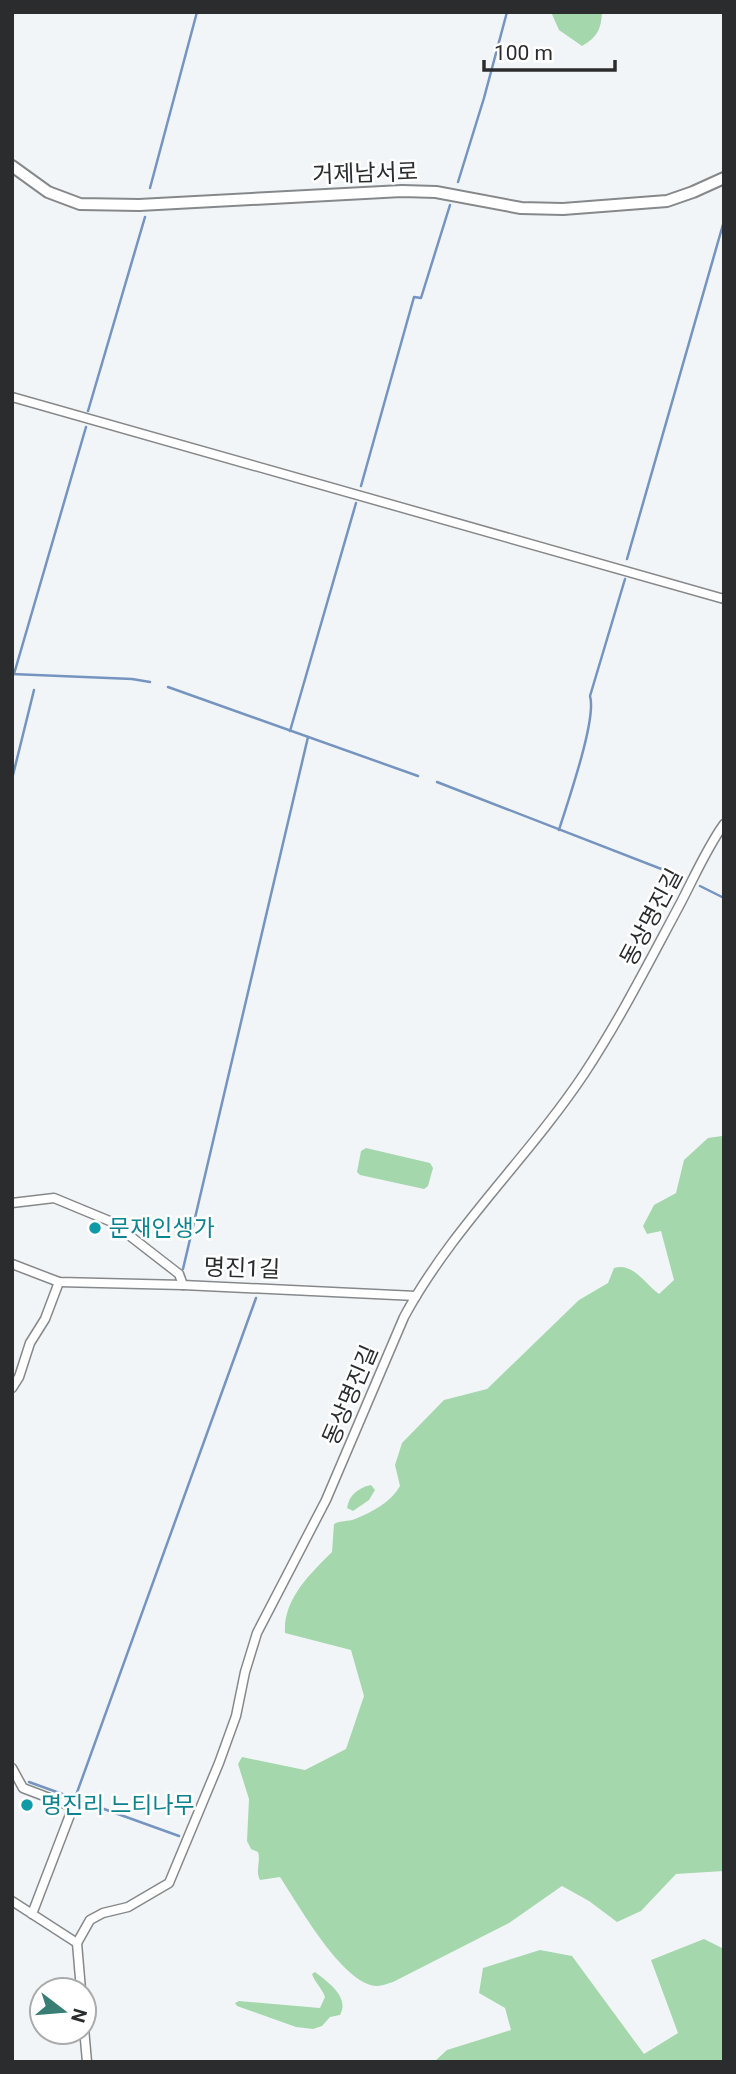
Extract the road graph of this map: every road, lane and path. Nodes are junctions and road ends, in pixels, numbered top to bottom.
1 (12, 166) edge
2 (724, 178) edge
3 (12, 397) edge
4 (724, 599) edge
5 (724, 824) edge
6 (12, 1203) edge
7 (12, 1264) edge
8 (59, 1282) junction
9 (183, 1285) junction
10 (416, 1296) junction
11 (12, 1388) edge
12 (12, 1768) edge
13 (12, 1901) edge
14 (32, 1914) junction
15 (77, 1943) junction
16 (80, 1976) edge

1 - 2 main road, 거제남서로
3 - 4 street
5 - 10 street, 동상명진길
6 - 9 street, 명진1길
7 - 8 street
8 - 9 street
8 - 11 street
9 - 10 street, 명진1길
10 - 15 street, 동상명진길
12 - 14 street
13 - 14 street
14 - 15 street
15 - 16 street

